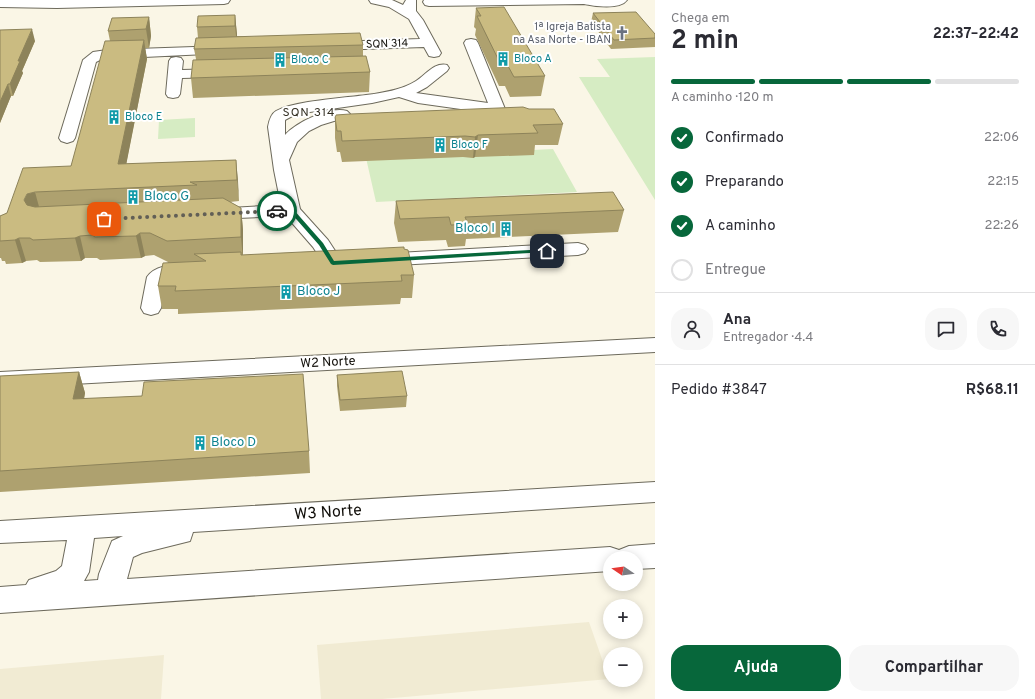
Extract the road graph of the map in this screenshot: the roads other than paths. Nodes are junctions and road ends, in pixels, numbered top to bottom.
1 (224, 0) edge
2 (375, 0) edge
3 (398, 0) edge
4 (582, 0) edge
5 (419, 1) edge
6 (623, 1) edge
7 (1, 8) edge
8 (415, 18) junction
9 (428, 43) junction
10 (471, 43) dead end
11 (324, 46) edge
12 (238, 49) edge
13 (176, 64) junction
14 (147, 66) dead end
15 (162, 66) dead end
16 (87, 68) junction
17 (442, 68) junction
18 (232, 73) edge
19 (173, 94) dead end
20 (417, 94) junction
21 (433, 94) junction
22 (375, 103) junction
23 (455, 103) junction
24 (496, 109) junction
25 (465, 125) edge
26 (276, 127) junction
27 (297, 131) junction
28 (67, 138) dead end
29 (281, 159) junction
30 (291, 210) junction
31 (198, 215) edge
32 (578, 249) dead end
33 (348, 262) junction
34 (310, 264) edge
35 (209, 269) edge
36 (151, 308) dead end
37 (655, 345) edge
38 (0, 380) edge
39 (655, 492) edge
40 (246, 518) junction
41 (82, 528) junction
42 (0, 532) edge
43 (655, 556) edge
44 (643, 557) edge
45 (603, 559) edge
46 (112, 592) junction
47 (2, 600) edge

1 - 7 street
2 - 8 street
3 - 5 street
4 - 5 street
4 - 6 street
5 - 8 street, SQN 314
8 - 9 street, SQN 314
9 - 11 street, SQN 314
9 - 17 street, SQN 314
10 - 24 street
12 - 13 street
13 - 15 street
13 - 16 street
13 - 18 street
13 - 19 street
14 - 16 street
16 - 28 street
17 - 20 street
17 - 21 street
20 - 21 street
20 - 22 street
20 - 22 street
20 - 23 street
21 - 23 street
22 - 26 street
22 - 27 street
23 - 24 street
24 - 25 street
26 - 27 street
26 - 29 street
27 - 29 street
29 - 30 street
30 - 31 street
30 - 33 street
32 - 33 street
33 - 34 street
35 - 36 street
37 - 38 street, W2 Norte
39 - 40 street, W3 Norte
40 - 41 street, W3 Norte
40 - 46 street
41 - 42 street, W3 Norte
41 - 47 street
43 - 44 street
45 - 46 street
46 - 47 street

